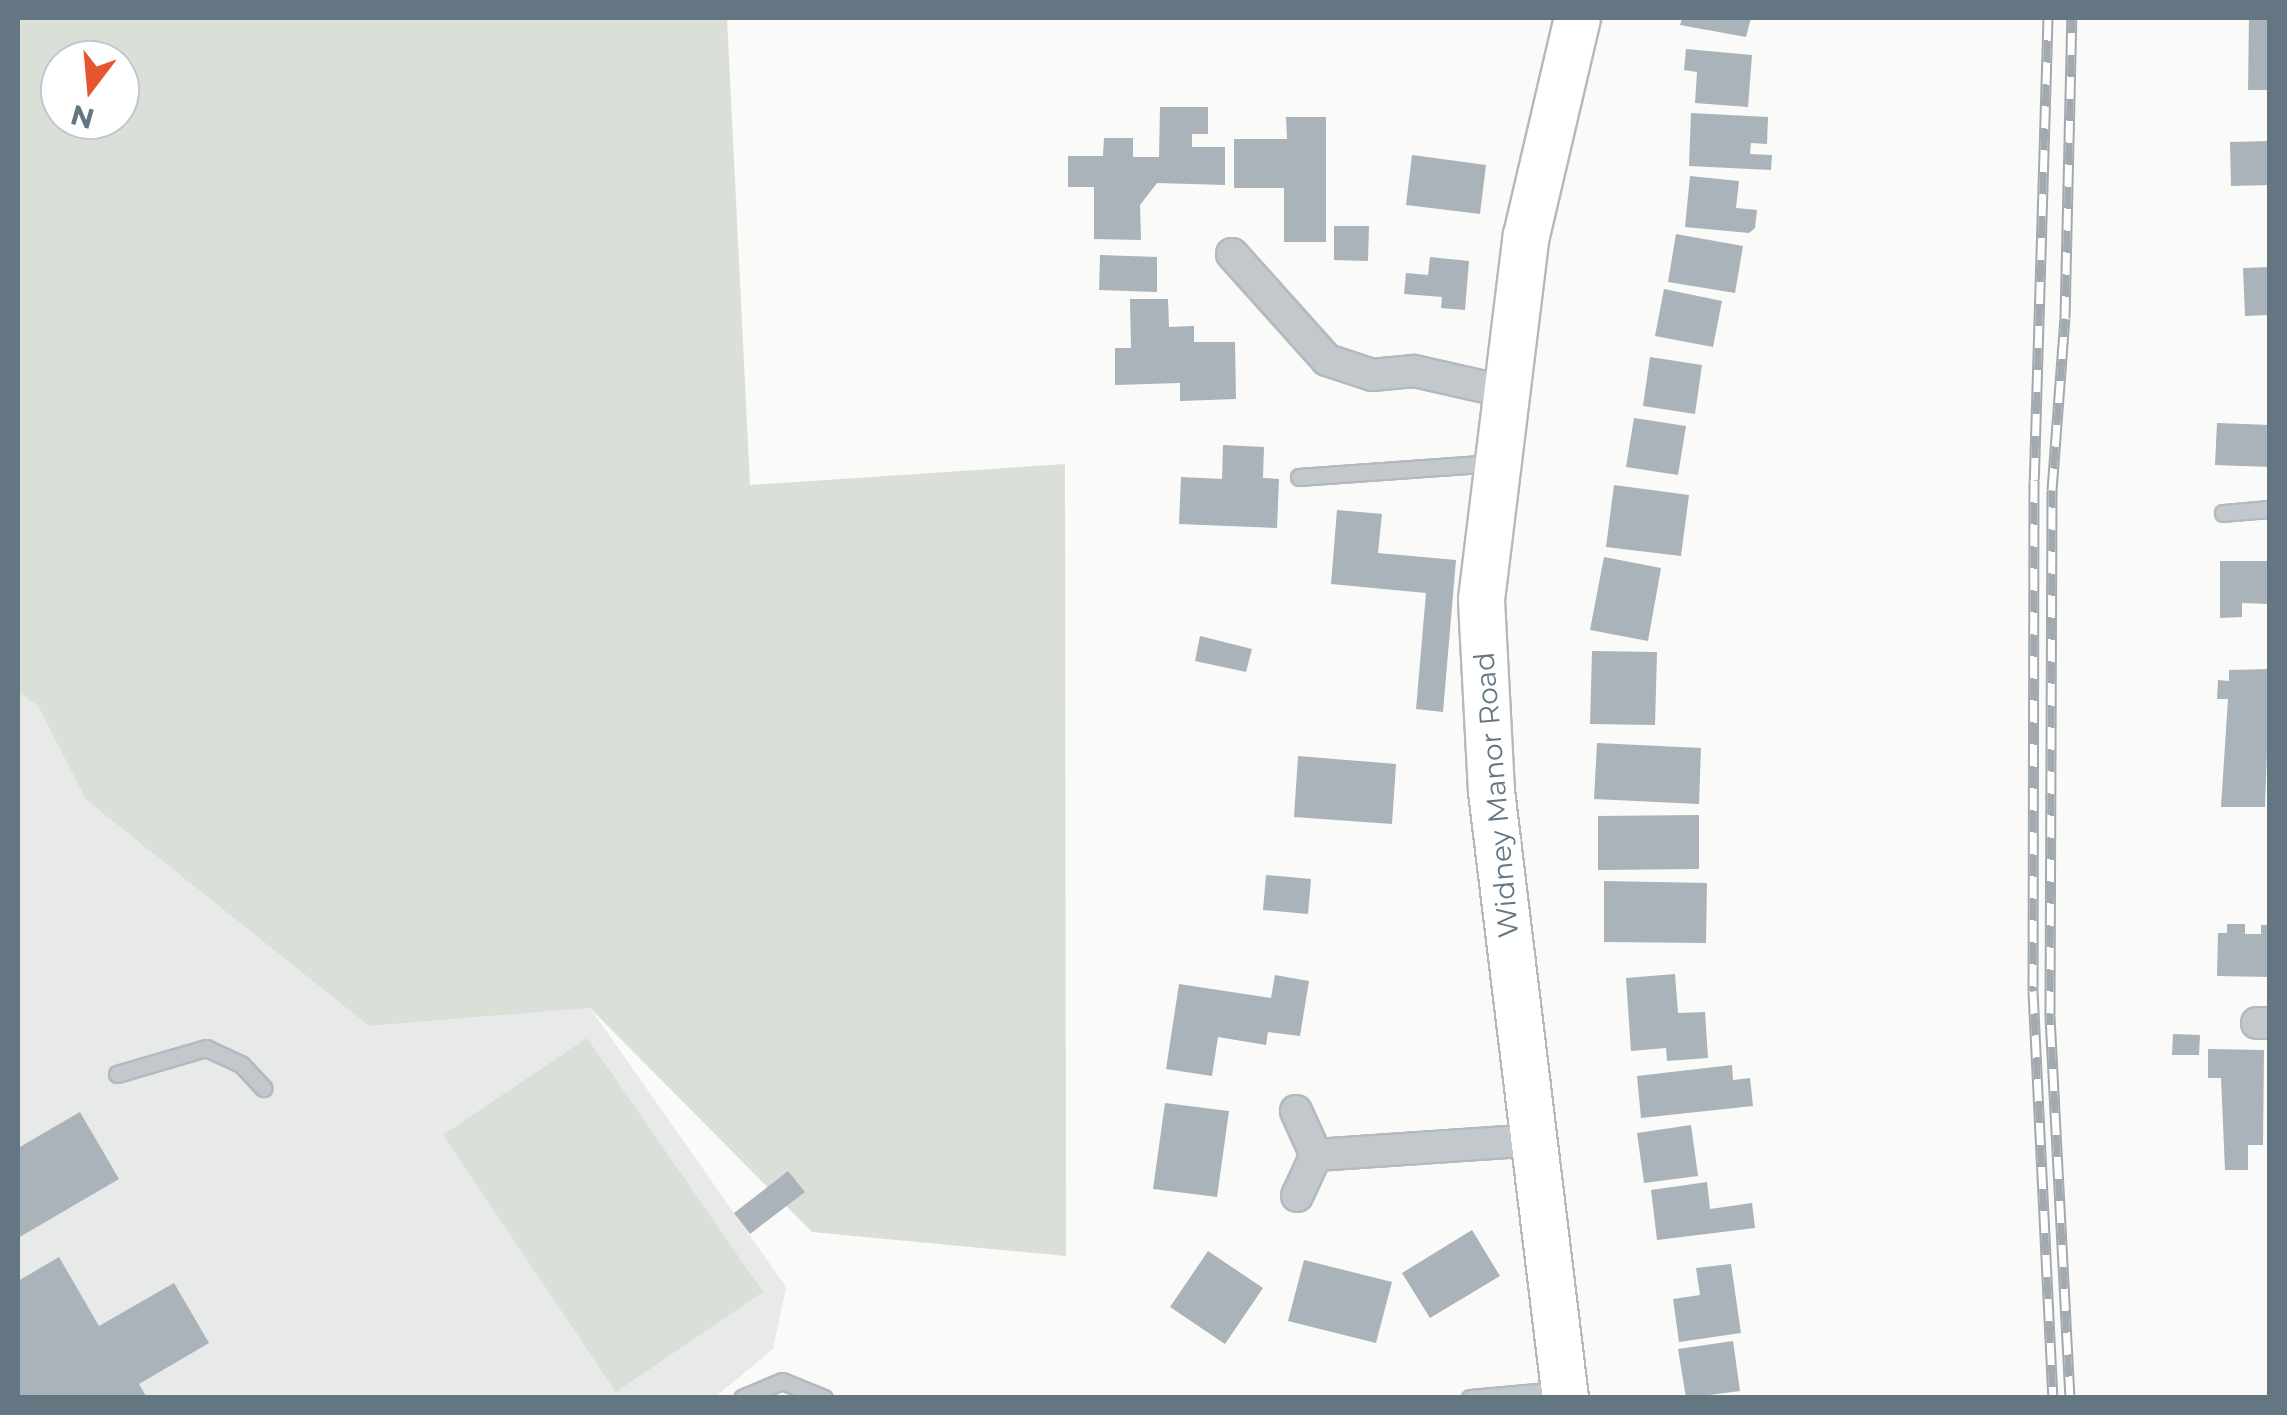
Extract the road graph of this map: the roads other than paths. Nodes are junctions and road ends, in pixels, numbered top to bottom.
1 (1577, 18) edge
2 (1232, 254) dead end
3 (1503, 392) junction
4 (1494, 464) junction
5 (1299, 478) dead end
6 (2270, 509) edge
7 (2222, 512) dead end
8 (117, 1074) dead end
9 (263, 1088) dead end
10 (1296, 1111) dead end
11 (1536, 1140) junction
12 (1316, 1155) junction
13 (1297, 1196) dead end
14 (1565, 1394) edge
15 (742, 1398) edge
16 (824, 1398) edge
17 (1470, 1398) edge

1 - 3 street, Widney Manor Road
2 - 3 street
3 - 4 street, Widney Manor Road
4 - 5 lane
4 - 11 street, Widney Manor Road
6 - 7 lane
8 - 9 lane
10 - 12 street
11 - 12 street
11 - 14 street, Widney Manor Road
12 - 13 street
14 - 17 lane
15 - 16 lane

